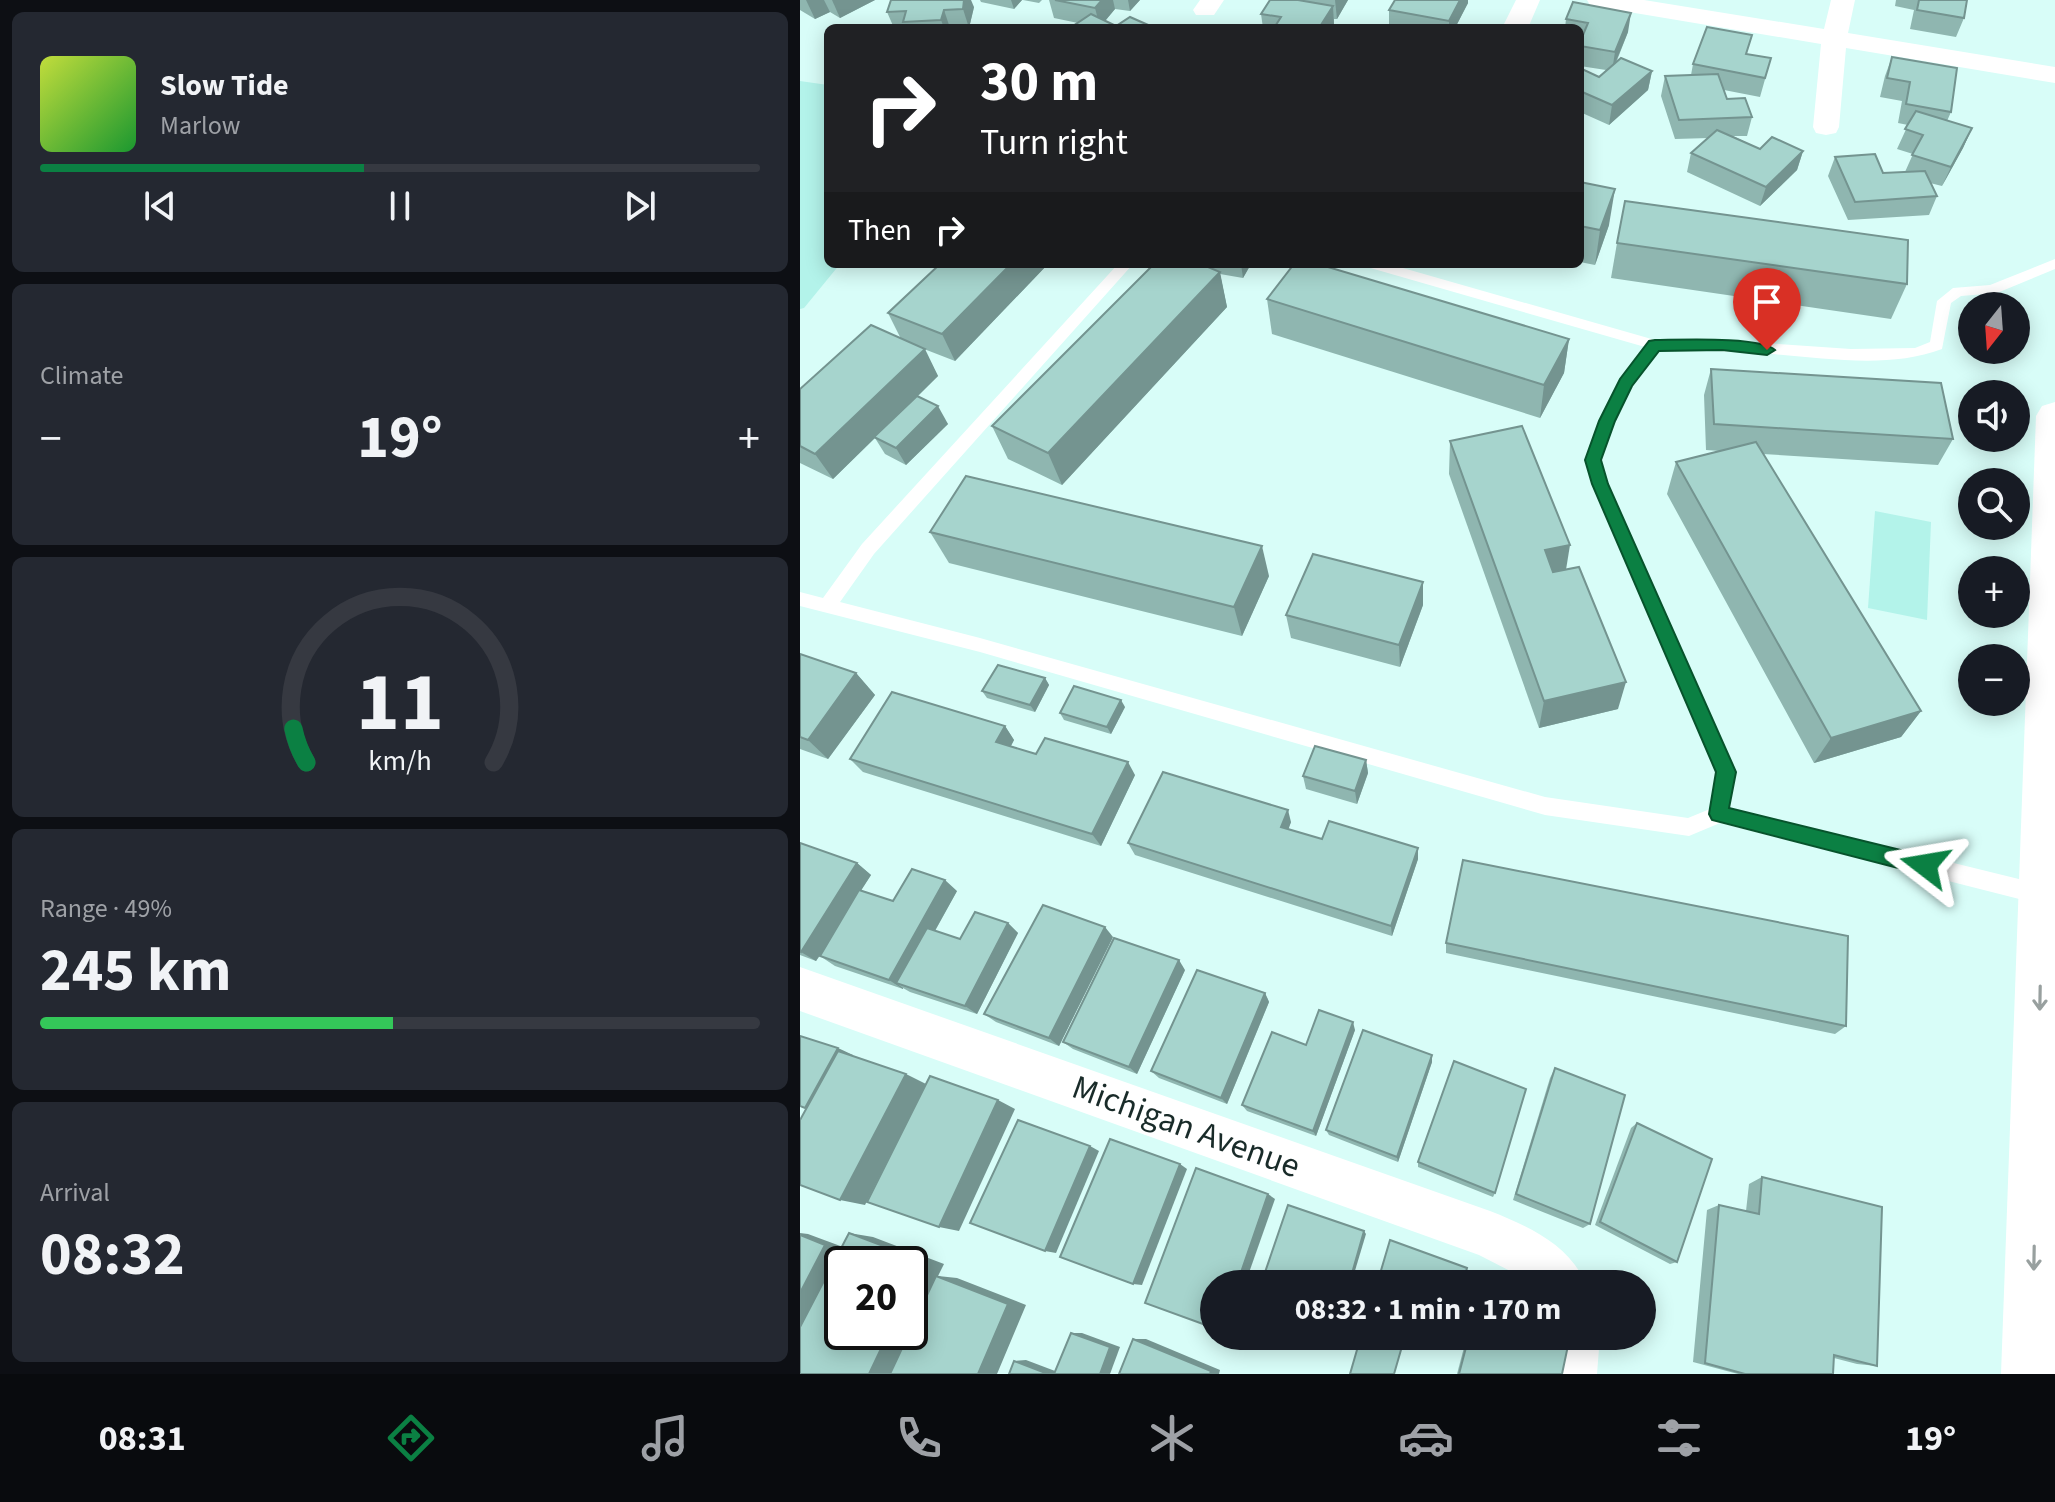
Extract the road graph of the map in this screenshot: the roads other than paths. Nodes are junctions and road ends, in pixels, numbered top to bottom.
1 (1528, 0) edge
2 (1599, 0) edge
3 (1843, 0) edge
4 (1517, 24) edge
5 (1834, 39) junction
6 (2055, 75) edge
7 (1826, 127) dead end
8 (2055, 264) edge
9 (1122, 268) edge
10 (1386, 268) edge
11 (1655, 345) junction
12 (2055, 416) edge
13 (800, 599) edge
14 (827, 606) junction
15 (1719, 814) junction
16 (2043, 895) junction
17 (800, 989) edge
18 (1546, 1270) edge
19 (1574, 1350) edge
20 (1571, 1374) edge
21 (2031, 1374) edge

1 - 4 street
2 - 5 street
3 - 5 street
5 - 6 street
5 - 7 street
8 - 11 lane
9 - 14 lane
10 - 11 lane
11 - 15 lane
12 - 16 main road
13 - 14 lane
14 - 15 lane
15 - 16 lane
16 -> 21 main road
17 - 18 street, Michigan Avenue
19 - 20 street

